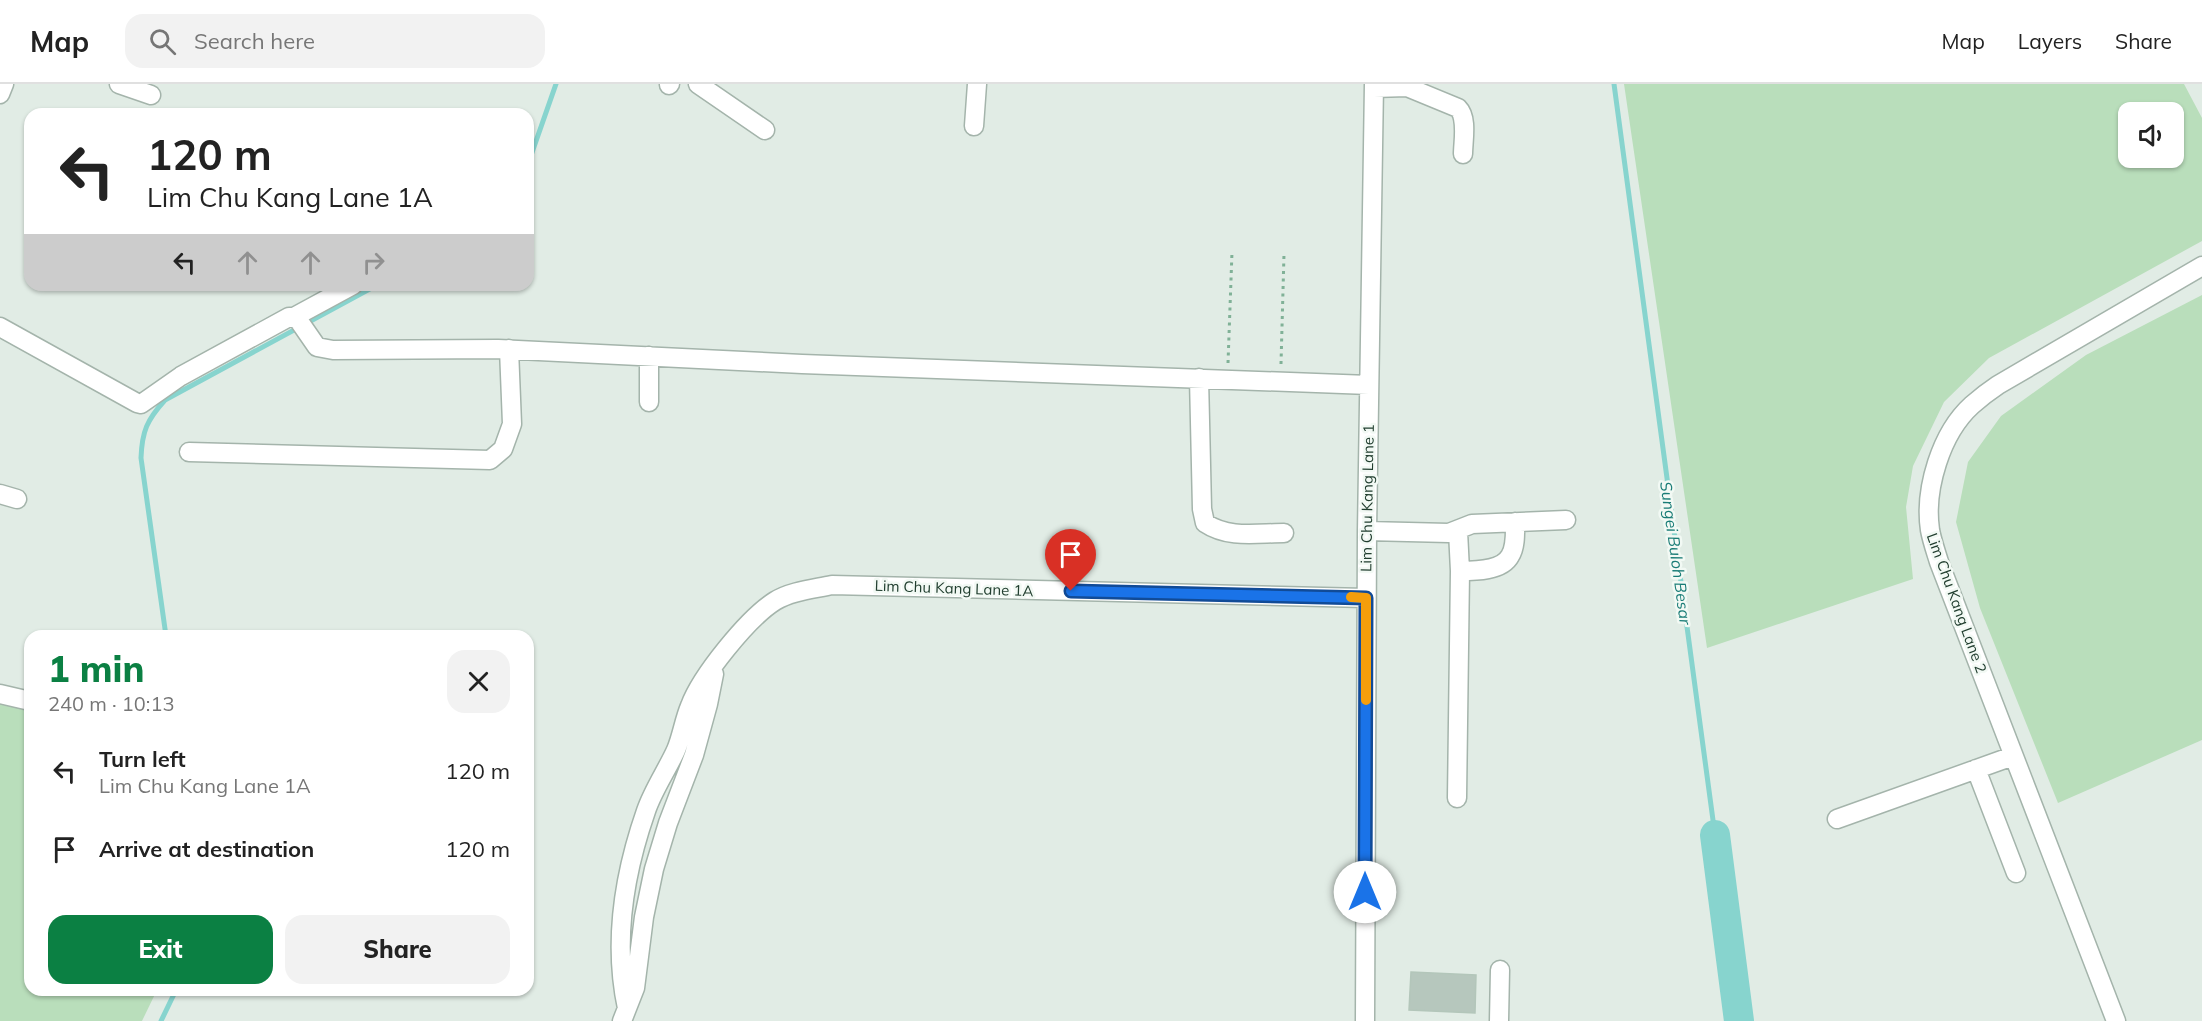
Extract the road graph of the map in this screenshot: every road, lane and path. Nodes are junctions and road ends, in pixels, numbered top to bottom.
1 (4, 84) edge
2 (119, 84) edge
3 (698, 84) edge
4 (977, 84) edge
5 (1374, 86) edge
6 (0, 94) edge
7 (151, 95) dead end
8 (974, 126) dead end
9 (765, 130) dead end
10 (1463, 154) dead end
11 (1232, 252) dead end
12 (1284, 254) dead end
13 (2202, 266) edge
14 (344, 291) edge
15 (297, 319) junction
16 (0, 327) edge
17 (508, 350) junction
18 (649, 356) junction
19 (1200, 378) junction
20 (1228, 379) junction
21 (1281, 381) junction
22 (1369, 385) junction
23 (649, 402) dead end
24 (189, 452) dead end
25 (1566, 520) dead end
26 (1515, 522) junction
27 (1367, 531) junction
28 (1458, 531) junction
29 (1284, 533) dead end
30 (1460, 571) junction
31 (1366, 598) junction
32 (716, 663) junction
33 (0, 694) edge
34 (24, 700) edge
35 (2013, 756) junction
36 (1976, 769) junction
37 (1456, 798) dead end
38 (1837, 819) dead end
39 (2016, 873) dead end
40 (1500, 970) dead end
41 (625, 1015) edge
42 (1365, 1021) edge
43 (1499, 1021) edge
44 (2116, 1021) edge

1 - 6 street
2 - 7 street
3 - 9 street
4 - 8 street
5 - 10 street
5 - 22 street, Lim Chu Kang Lane 1
11 - 20 path
12 - 21 path
13 - 35 street, Lim Chu Kang Lane 2
14 - 15 street
15 - 16 street
15 - 17 street
17 - 18 street
17 - 24 street
18 - 19 street
18 - 23 street
19 - 20 street
19 - 29 street
20 - 21 street
21 - 22 street
22 - 27 street, Lim Chu Kang Lane 1
25 - 26 street
26 - 28 street
26 - 30 street
27 - 28 street
27 - 31 street, Lim Chu Kang Lane 1
28 - 30 street
30 - 37 street
31 - 32 street, Lim Chu Kang Lane 1A
31 - 42 street, Lim Chu Kang Lane 1
32 - 41 street, Lim Chu Kang Lane 1A
32 - 41 street, Lim Chu Kang Lane 1A
33 - 34 street
35 - 36 street
35 - 44 street, Lim Chu Kang Lane 2
36 - 38 street
36 - 39 street
40 - 43 street

